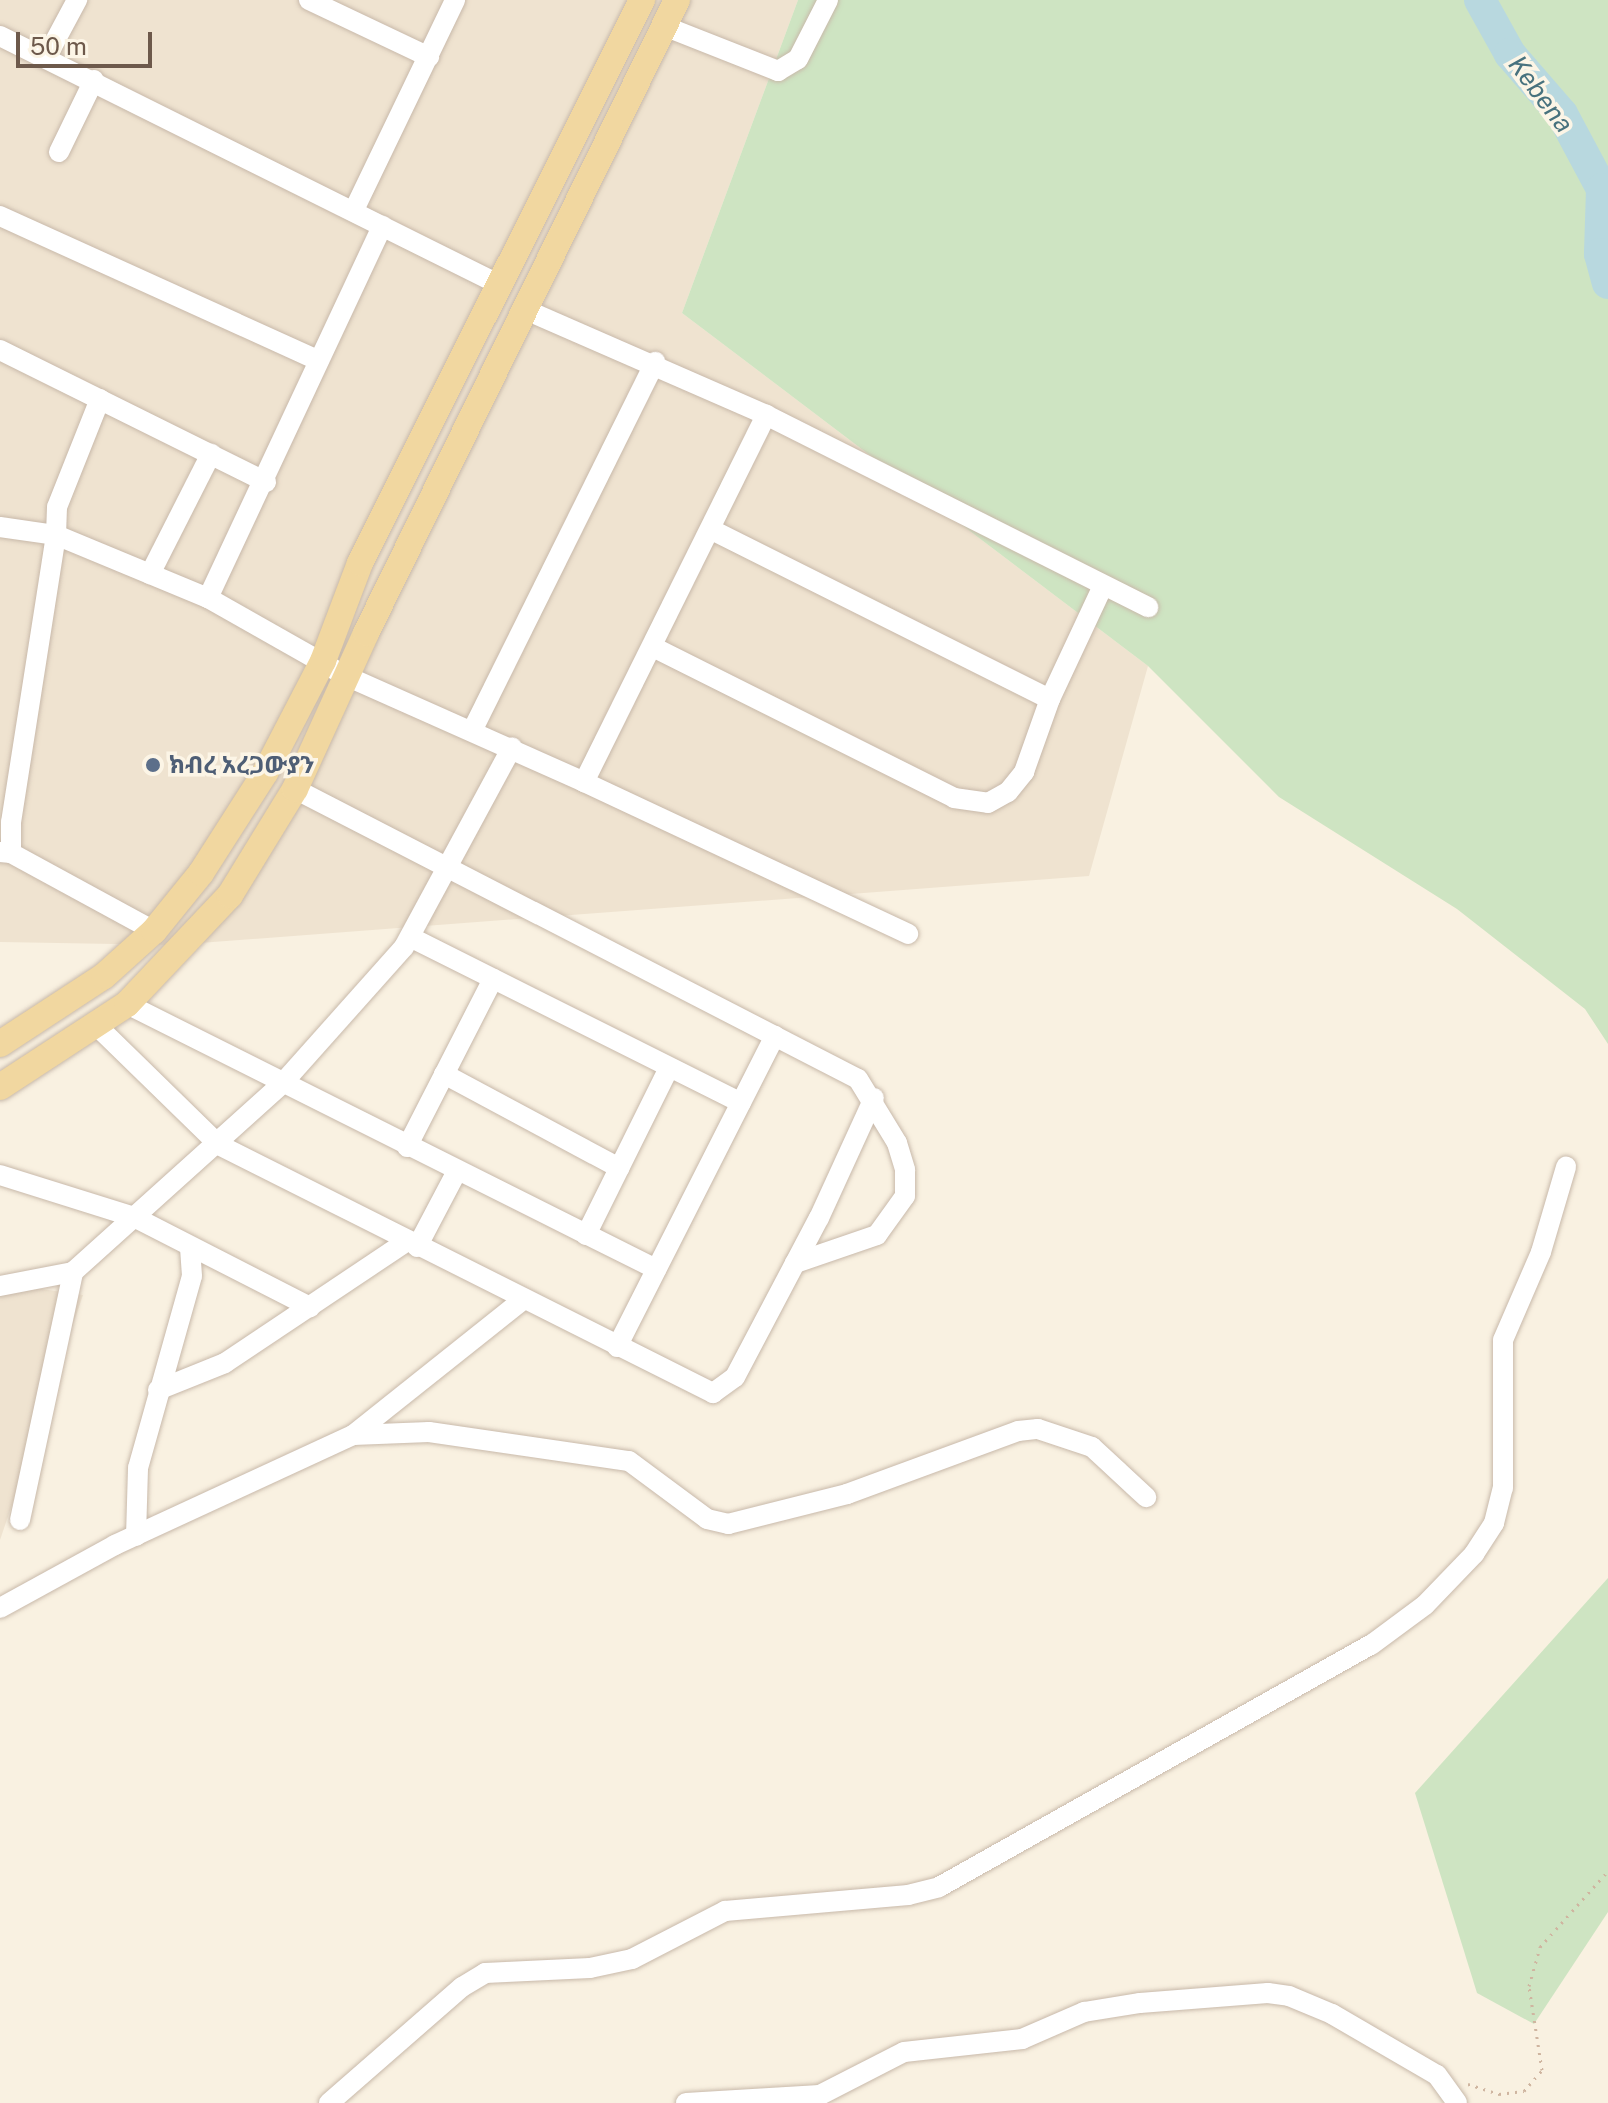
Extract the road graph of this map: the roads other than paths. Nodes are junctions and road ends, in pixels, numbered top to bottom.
1 (77, 0) edge
2 (309, 0) edge
3 (455, 0) edge
4 (642, 0) edge
5 (677, 0) edge
6 (828, 0) edge
7 (664, 26) junction
8 (3, 45) edge
9 (47, 56) junction
10 (429, 57) junction
11 (94, 80) junction
12 (59, 152) dead end
13 (354, 210) junction
14 (0, 216) edge
15 (382, 226) junction
16 (500, 285) junction
17 (526, 310) junction
18 (0, 350) edge
19 (319, 361) junction
20 (655, 362) junction
21 (100, 399) junction
22 (766, 415) junction
23 (211, 454) junction
24 (266, 482) junction
25 (0, 527) edge
26 (712, 530) junction
27 (56, 535) junction
28 (150, 574) junction
29 (1103, 586) junction
30 (208, 598) junction
31 (1148, 607) dead end
32 (653, 647) junction
33 (323, 661) junction
34 (346, 676) junction
35 (1050, 699) junction
36 (473, 729) junction
37 (512, 747) junction
38 (584, 782) junction
39 (295, 789) junction
40 (6, 852) edge
41 (449, 870) junction
42 (154, 931) junction
43 (908, 934) dead end
44 (410, 937) junction
45 (493, 979) junction
46 (127, 1004) junction
47 (96, 1025) junction
48 (775, 1036) junction
49 (0, 1044) edge
50 (669, 1068) junction
51 (444, 1074) junction
52 (282, 1084) junction
53 (0, 1087) edge
54 (874, 1098) junction
55 (741, 1103) junction
56 (219, 1145) junction
57 (407, 1147) junction
58 (1566, 1167) dead end
59 (619, 1168) junction
60 (457, 1171) junction
61 (0, 1175) edge
62 (134, 1217) junction
63 (586, 1235) junction
64 (412, 1244) junction
65 (190, 1247) junction
66 (795, 1263) junction
67 (656, 1269) junction
68 (73, 1272) junction
69 (0, 1286) edge
70 (523, 1300) junction
71 (310, 1307) junction
72 (617, 1347) junction
73 (158, 1390) junction
74 (353, 1435) junction
75 (1146, 1497) dead end
76 (20, 1520) dead end
77 (136, 1536) junction
78 (0, 1608) edge
79 (329, 2103) edge
80 (686, 2103) edge
81 (1457, 2103) edge

1 - 9 street
2 - 10 street
3 - 10 street
4 - 16 main road
5 - 7 main road
6 - 7 street
7 - 17 main road
8 - 9 street
9 - 11 street
10 - 13 street
11 - 12 street
11 - 13 street
13 - 15 street
14 - 19 street
15 - 16 street
15 - 19 street
16 - 33 main road
17 - 20 street
17 - 34 main road
18 - 21 street
19 - 24 street
20 - 22 street
20 - 36 street
21 - 23 street
21 - 27 street
22 - 26 street
22 - 29 street
23 - 24 street
23 - 28 street
24 - 30 street
25 - 27 street
26 - 32 street
26 - 35 street
27 - 28 street
27 - 40 street
28 - 30 street
29 - 31 street
29 - 35 street
30 - 33 street
32 - 35 street
32 - 38 street
33 - 34 street
33 - 42 main road
34 - 36 street
34 - 39 main road
36 - 37 street
37 - 38 street
37 - 41 street
38 - 43 street
39 - 41 street
39 - 46 main road
40 - 42 street
41 - 44 street
41 - 48 street
42 - 49 main road
44 - 45 street
44 - 52 street
45 - 50 street
45 - 51 street
46 - 47 main road
46 - 52 street
47 - 53 main road
47 - 56 street
48 - 54 street
48 - 55 street
50 - 55 street
50 - 59 street
51 - 57 street
51 - 59 street
52 - 56 street
52 - 57 street
54 - 66 street
54 - 66 street
55 - 67 street
56 - 62 street
56 - 64 street
57 - 60 street
58 - 79 street
59 - 63 street
60 - 63 street
60 - 64 street
61 - 62 street
62 - 65 street
62 - 68 street
63 - 67 street
64 - 70 street
64 - 71 street
65 - 71 street
65 - 73 street
66 - 72 street
67 - 72 street
68 - 69 street
68 - 76 street
70 - 72 street
70 - 74 street
71 - 73 street
73 - 77 street
74 - 75 street
74 - 77 street
77 - 78 street
80 - 81 street

